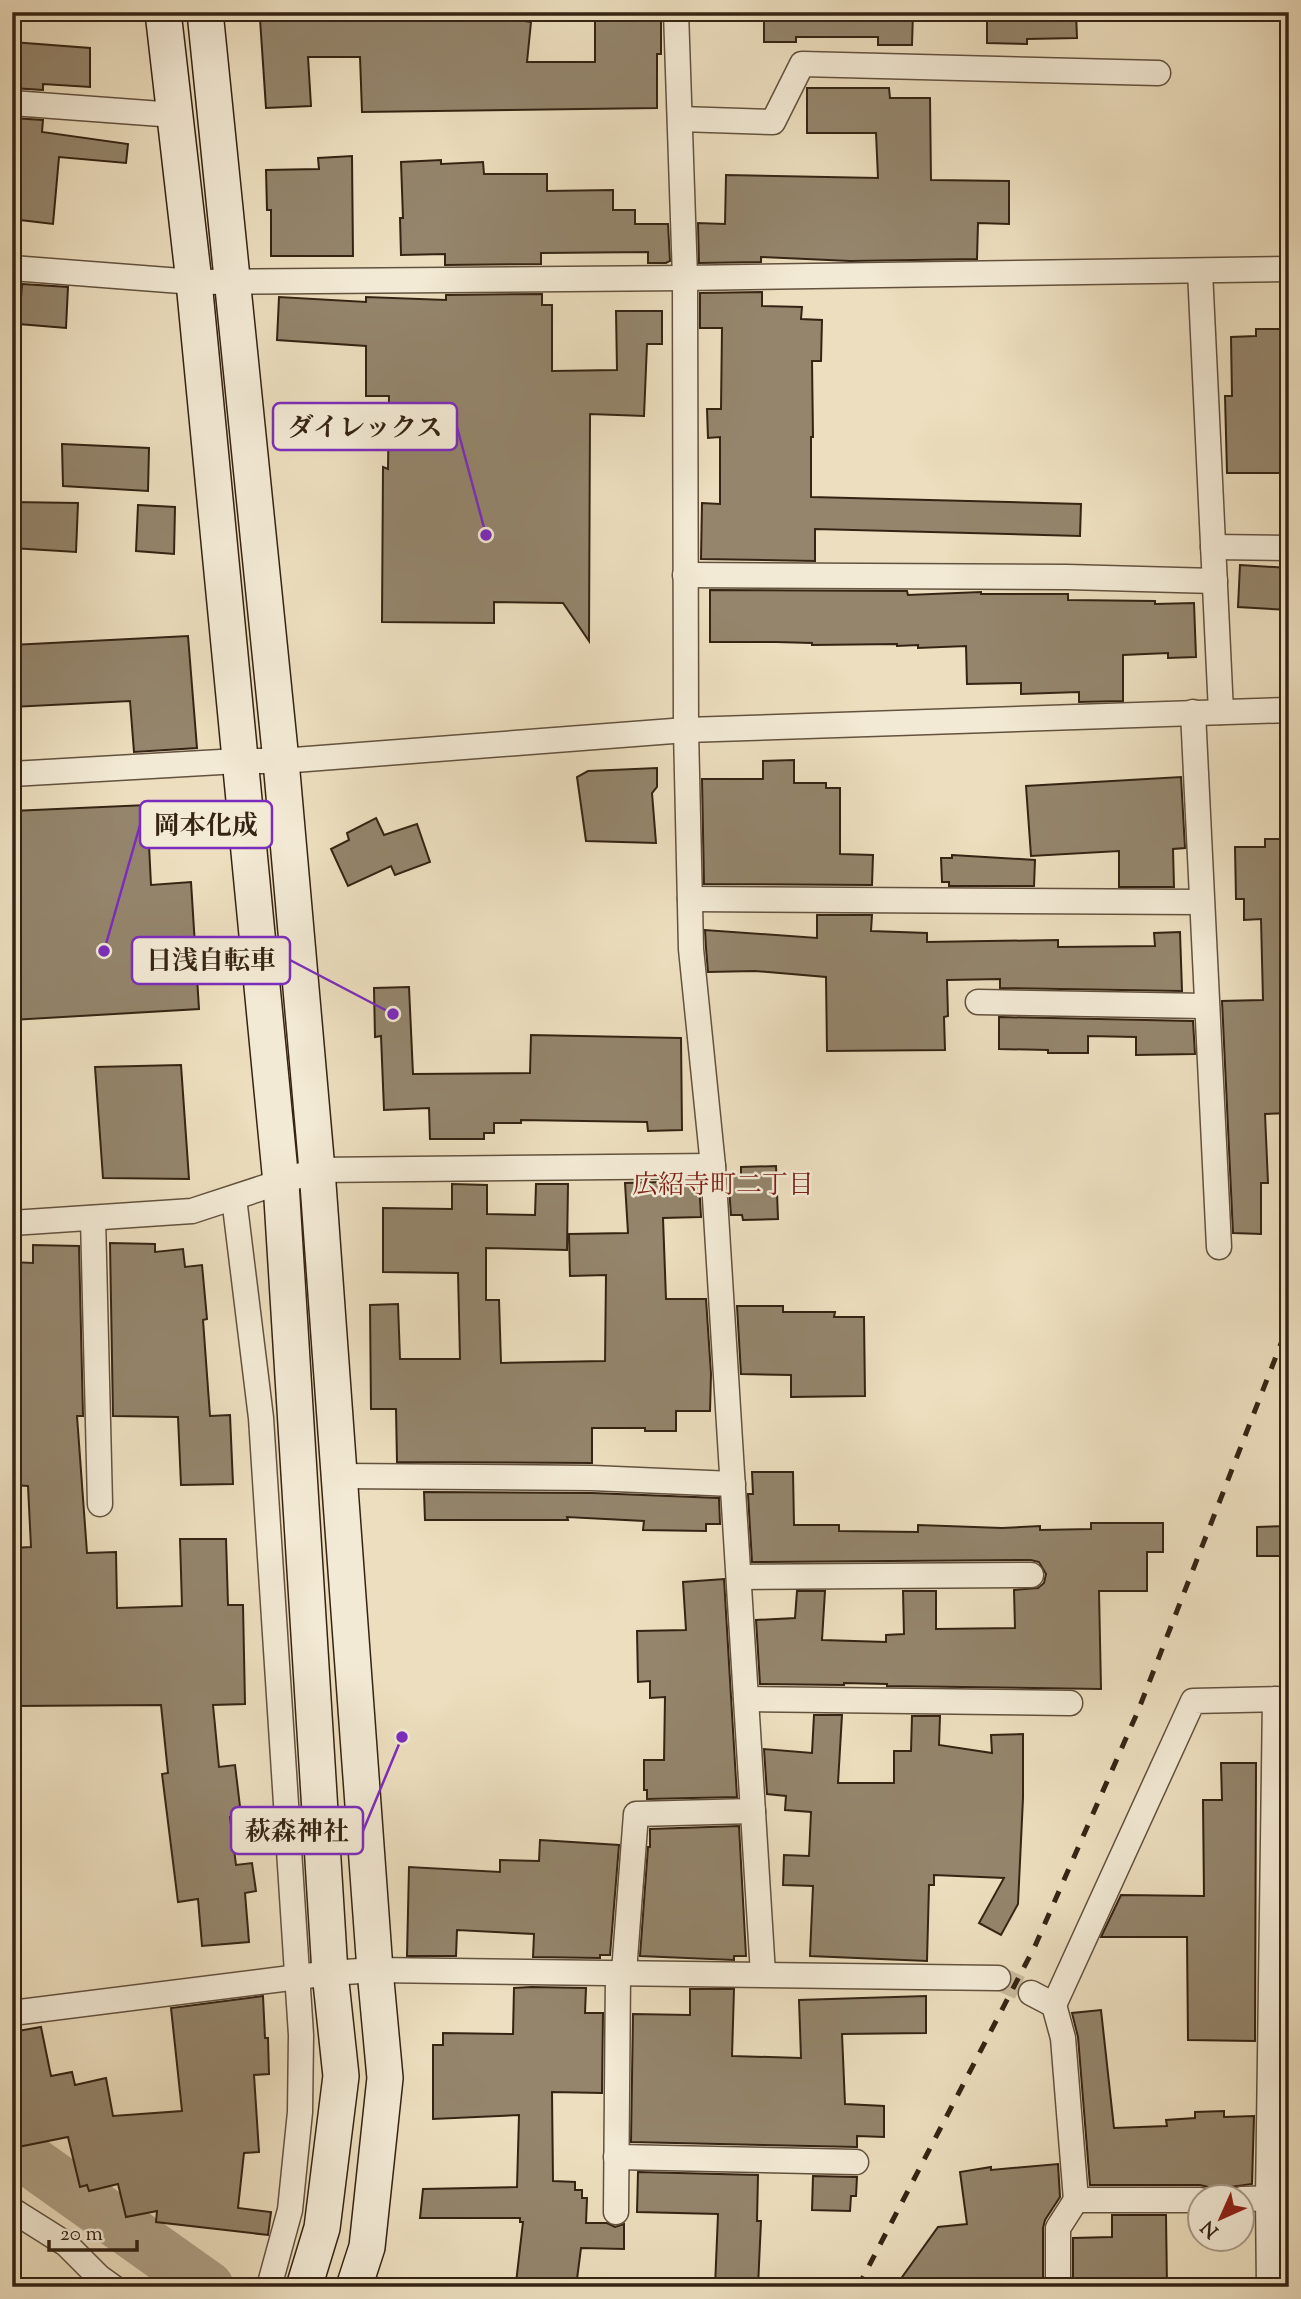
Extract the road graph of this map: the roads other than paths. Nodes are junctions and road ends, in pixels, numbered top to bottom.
1 (163, 12) edge
2 (205, 12) edge
3 (677, 12) edge
4 (1158, 73) dead end
5 (12, 103) edge
6 (175, 115) junction
7 (680, 119) junction
8 (12, 268) edge
9 (1289, 269) edge
10 (1200, 271) junction
11 (685, 278) junction
12 (194, 282) junction
13 (234, 282) junction
14 (1213, 547) junction
15 (1289, 548) edge
16 (685, 575) junction
17 (1215, 581) junction
18 (1289, 710) edge
19 (1193, 712) junction
20 (1221, 712) junction
21 (686, 730) junction
22 (238, 761) junction
23 (281, 761) junction
24 (12, 774) edge
25 (690, 899) junction
26 (1201, 902) junction
27 (978, 1002) dead end
28 (1205, 1006) junction
29 (713, 1166) junction
30 (317, 1170) junction
31 (281, 1183) junction
32 (234, 1198) junction
33 (93, 1218) junction
34 (12, 1223) edge
35 (1219, 1247) dead end
36 (339, 1476) junction
37 (733, 1485) junction
38 (100, 1504) dead end
39 (1031, 1575) dead end
40 (738, 1577) junction
41 (746, 1699) junction
42 (1282, 1699) edge
43 (1070, 1703) dead end
44 (753, 1811) junction
45 (1281, 1839) edge
46 (375, 1970) junction
47 (621, 1972) junction
48 (763, 1974) junction
49 (313, 1975) junction
50 (999, 1978) tunnel mouth
51 (1031, 1993) tunnel mouth
52 (1054, 2005) junction
53 (12, 2013) edge
54 (616, 2157) junction
55 (856, 2162) dead end
56 (1256, 2199) edge
57 (1278, 2199) edge
58 (1076, 2200) junction
59 (1186, 2200) edge
60 (12, 2210) edge
61 (616, 2211) dead end
62 (113, 2287) edge
63 (269, 2287) edge
64 (304, 2287) edge
65 (354, 2287) edge
66 (1058, 2287) edge
67 (1269, 2287) edge

1 - 6 street
2 - 13 street
3 - 7 street
4 - 7 street
5 - 6 street
6 - 12 street
7 - 11 street
8 - 12 street
9 - 10 street
10 - 11 street
10 - 14 street
11 - 13 street
11 - 16 street
12 - 13 street
12 - 22 street
13 - 23 street
14 - 15 street
14 - 17 street
16 - 17 street
16 - 21 street
17 - 20 street
18 - 20 street
19 - 20 street
19 - 21 street
19 - 26 street
21 - 23 street
21 - 25 street
22 - 23 street
22 - 24 street
22 - 31 street
23 - 30 street
25 - 26 street
25 - 29 street
26 - 28 street
27 - 28 street
28 - 35 street
29 - 30 street
29 - 37 street
30 - 31 street
30 - 36 street
31 - 32 street
31 - 49 street
32 - 33 street
32 - 49 street
33 - 34 street
33 - 38 street
36 - 37 street
36 - 46 street
37 - 40 street
39 - 40 street
40 - 41 street
41 - 43 street
41 - 44 street
42 - 45 street
42 - 52 street
44 - 47 street
44 - 48 street
45 - 57 street
46 - 47 street
46 - 49 street
46 - 65 street
47 - 48 street
47 - 54 street
48 - 50 street
49 - 53 street
49 - 63 street
49 - 64 street
51 - 52 street
52 - 58 street
54 - 55 street
54 - 61 street
56 - 57 street
57 - 67 street
58 - 59 street
58 - 66 street
60 - 62 street

